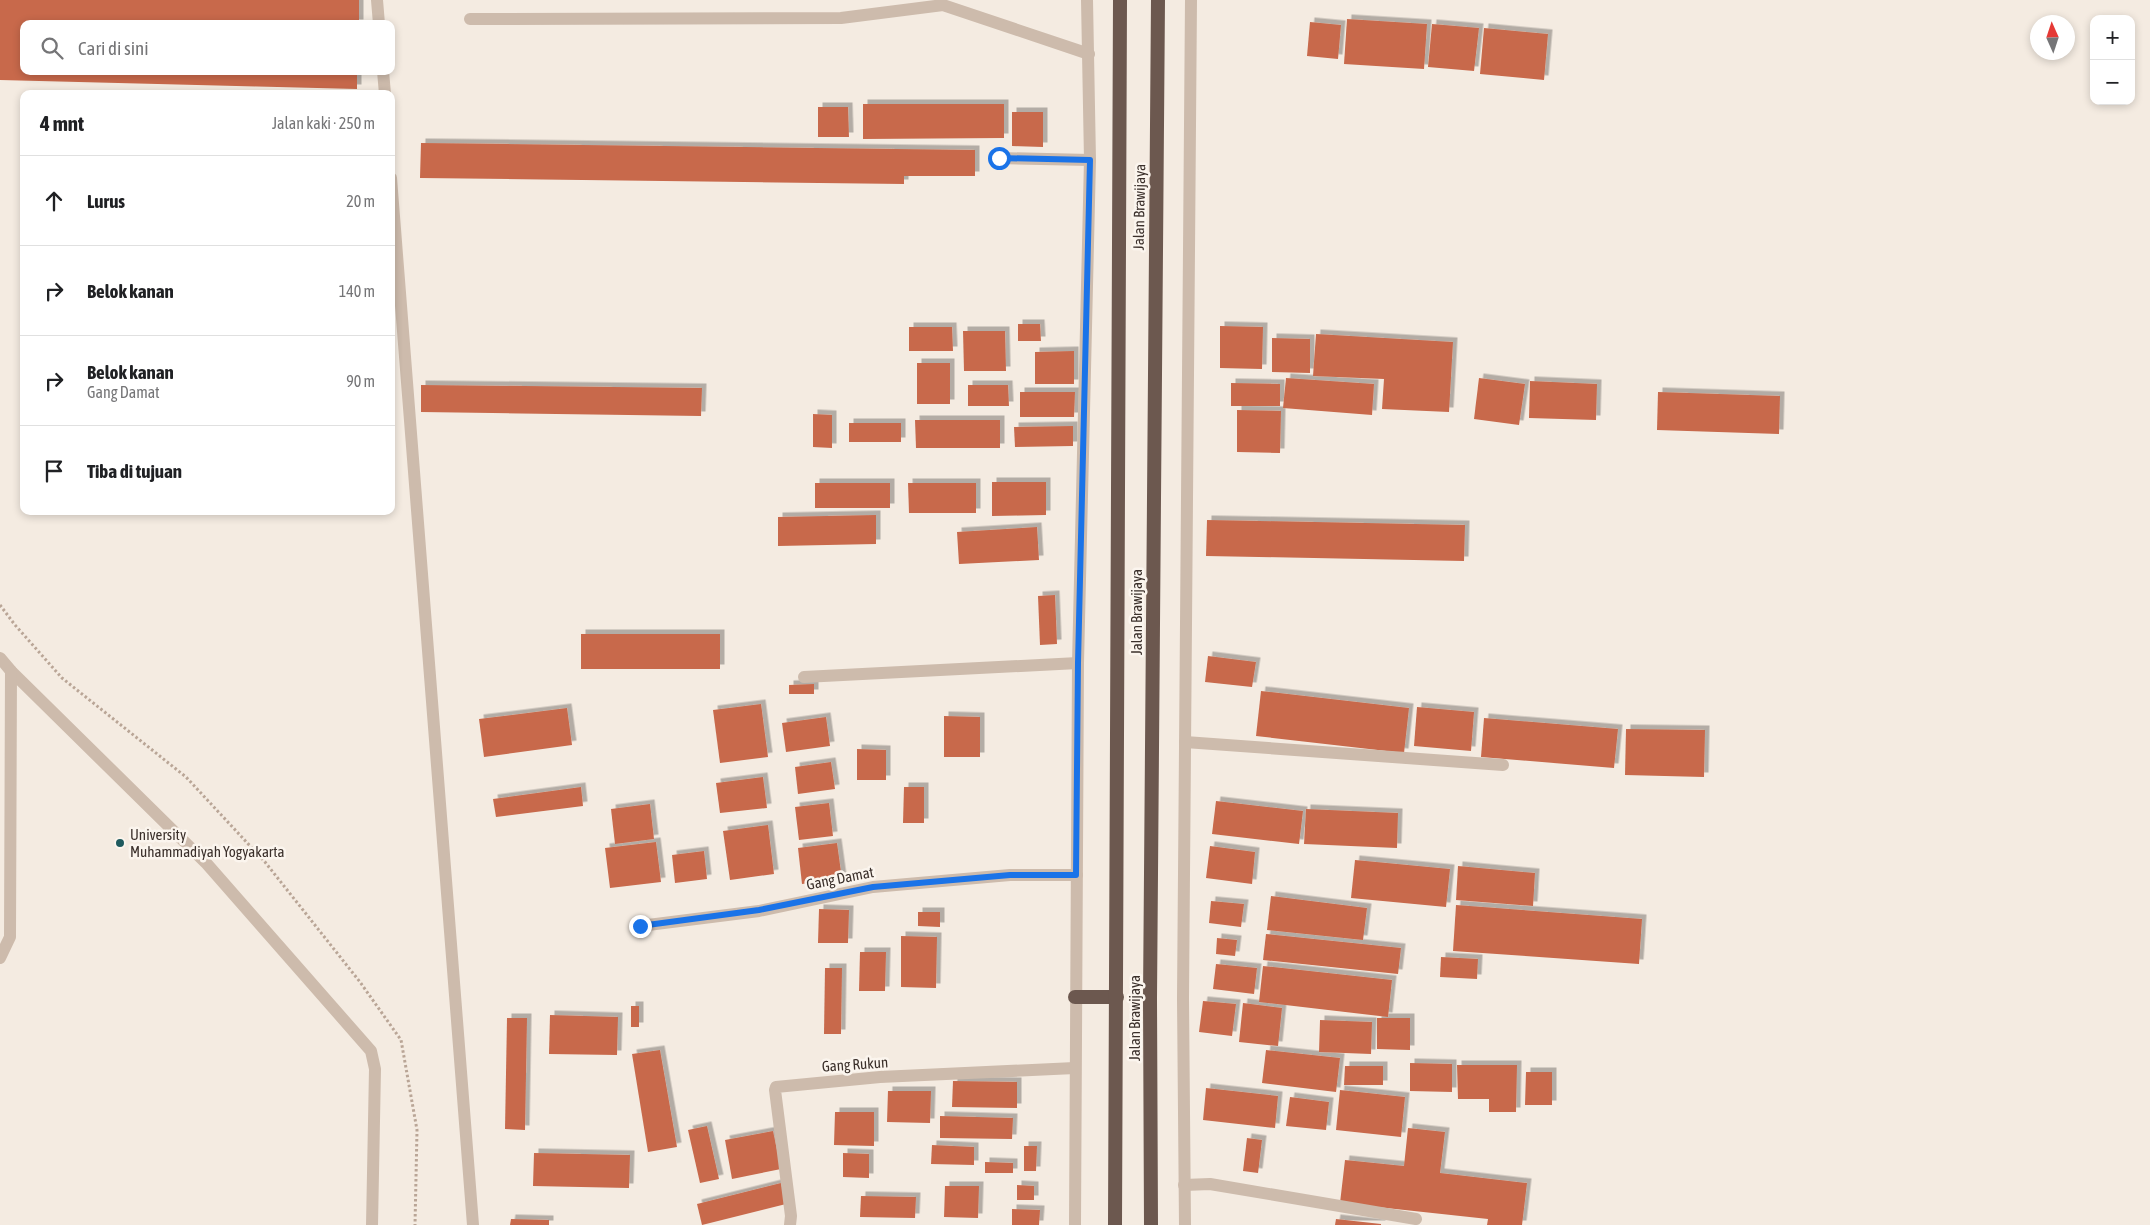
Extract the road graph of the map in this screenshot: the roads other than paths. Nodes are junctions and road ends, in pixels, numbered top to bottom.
1 (377, 0) edge
2 (1087, 0) edge
3 (1120, 0) edge
4 (1158, 0) edge
5 (1191, 0) edge
6 (470, 19) dead end
7 (379, 20) edge
8 (1089, 54) junction
9 (383, 75) edge
10 (385, 90) edge
11 (999, 158) dead end
12 (1090, 160) junction
13 (395, 229) edge
14 (0, 658) edge
15 (1078, 663) junction
16 (11, 671) junction
17 (804, 678) dead end
18 (1186, 742) junction
19 (1502, 765) dead end
20 (1076, 875) junction
21 (640, 926) dead end
22 (0, 958) edge
23 (1075, 997) junction
24 (1117, 997) junction
25 (1075, 1068) junction
26 (1184, 1185) junction
27 (1416, 1219) dead end
28 (372, 1225) edge
29 (473, 1225) edge
30 (790, 1225) edge
31 (1075, 1225) edge
32 (1115, 1225) edge
33 (1151, 1225) edge
34 (1184, 1225) edge

1 - 7 street
2 - 8 street
3 - 24 highway, Jalan Brawijaya
4 - 33 highway, Jalan Brawijaya
5 - 18 street
6 - 8 street
8 - 12 street
9 - 10 street
11 - 12 street
12 - 15 street
13 - 29 street
14 - 16 street
15 - 17 street
15 - 20 street
16 - 22 street
16 - 28 street
18 - 19 street
18 - 26 street
20 - 21 street, Gang Damat
20 - 23 street
23 - 24 highway
23 - 25 street
24 - 32 highway, Jalan Brawijaya
25 - 30 street, Gang Rukun
25 - 31 street
26 - 27 street
26 - 34 street

